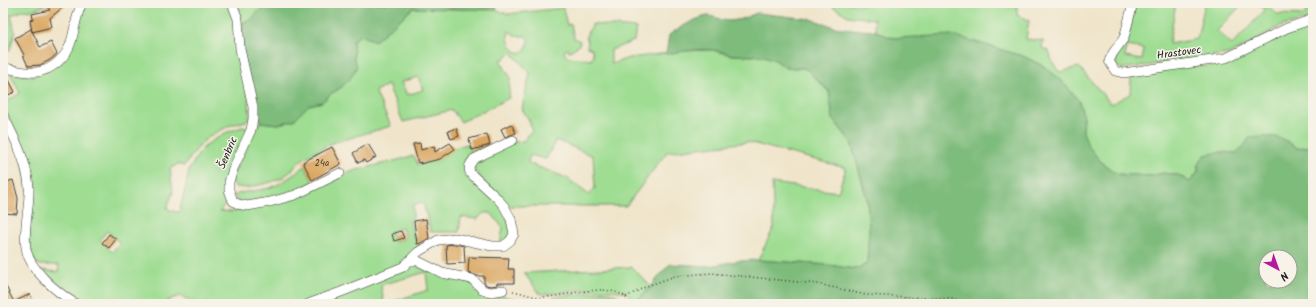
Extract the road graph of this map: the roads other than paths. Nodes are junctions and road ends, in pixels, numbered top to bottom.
1 (82, 3) edge
2 (232, 3) edge
3 (1133, 3) edge
4 (1313, 19) edge
5 (3, 67) edge
6 (3, 115) edge
7 (513, 140) dead end
8 (340, 173) dead end
9 (410, 261) junction
10 (503, 290) road end
11 (76, 304) edge
12 (308, 304) edge

1 - 5 street
2 - 8 street, Šenbric
3 - 4 street, Hrastovec
6 - 11 street
7 - 9 street
9 - 10 street
9 - 12 street

